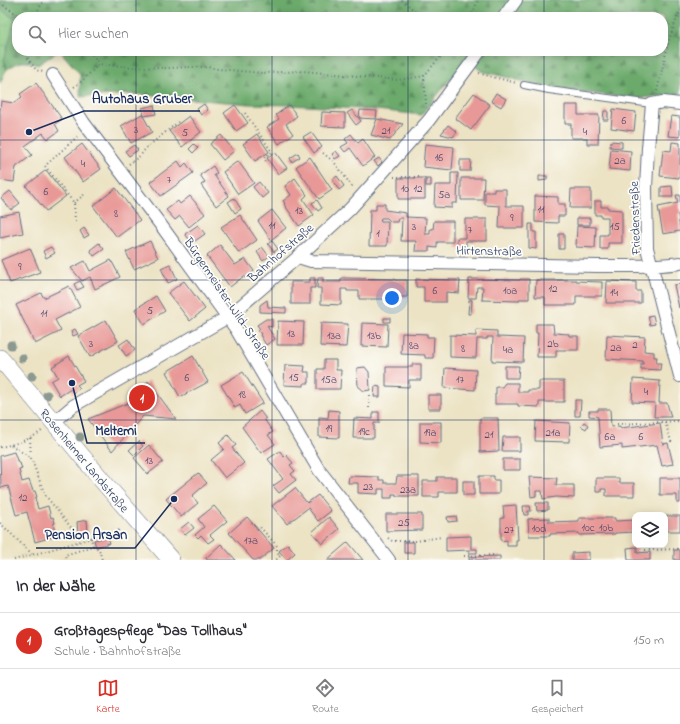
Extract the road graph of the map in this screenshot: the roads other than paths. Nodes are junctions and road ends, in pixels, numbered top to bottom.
1 (516, 0) edge
2 (508, 12) edge
3 (477, 56) edge
4 (53, 75) road end
5 (524, 84) road end
6 (652, 104) junction
7 (680, 104) edge
8 (298, 257) junction
9 (680, 262) edge
10 (651, 266) junction
11 (228, 317) junction
12 (0, 358) edge
13 (680, 376) edge
14 (54, 422) junction
15 (171, 560) edge
16 (389, 560) edge

1 - 2 street
3 - 8 street, Bahnhofstraße
4 - 11 street, Bürgermeister-Wild-Straße
5 - 6 lane
6 - 7 street
6 - 10 street, Friedenstraße
8 - 10 street, Hirtenstraße
8 - 11 street, Bahnhofstraße
9 - 10 street, Hirtenstraße
10 - 13 street, Friedenstraße
11 - 14 street, Bahnhofstraße
11 - 16 street, Bürgermeister-Wild-Straße
12 - 14 main road, Rosenheimer Landstraße
14 - 15 main road, Rosenheimer Landstraße

